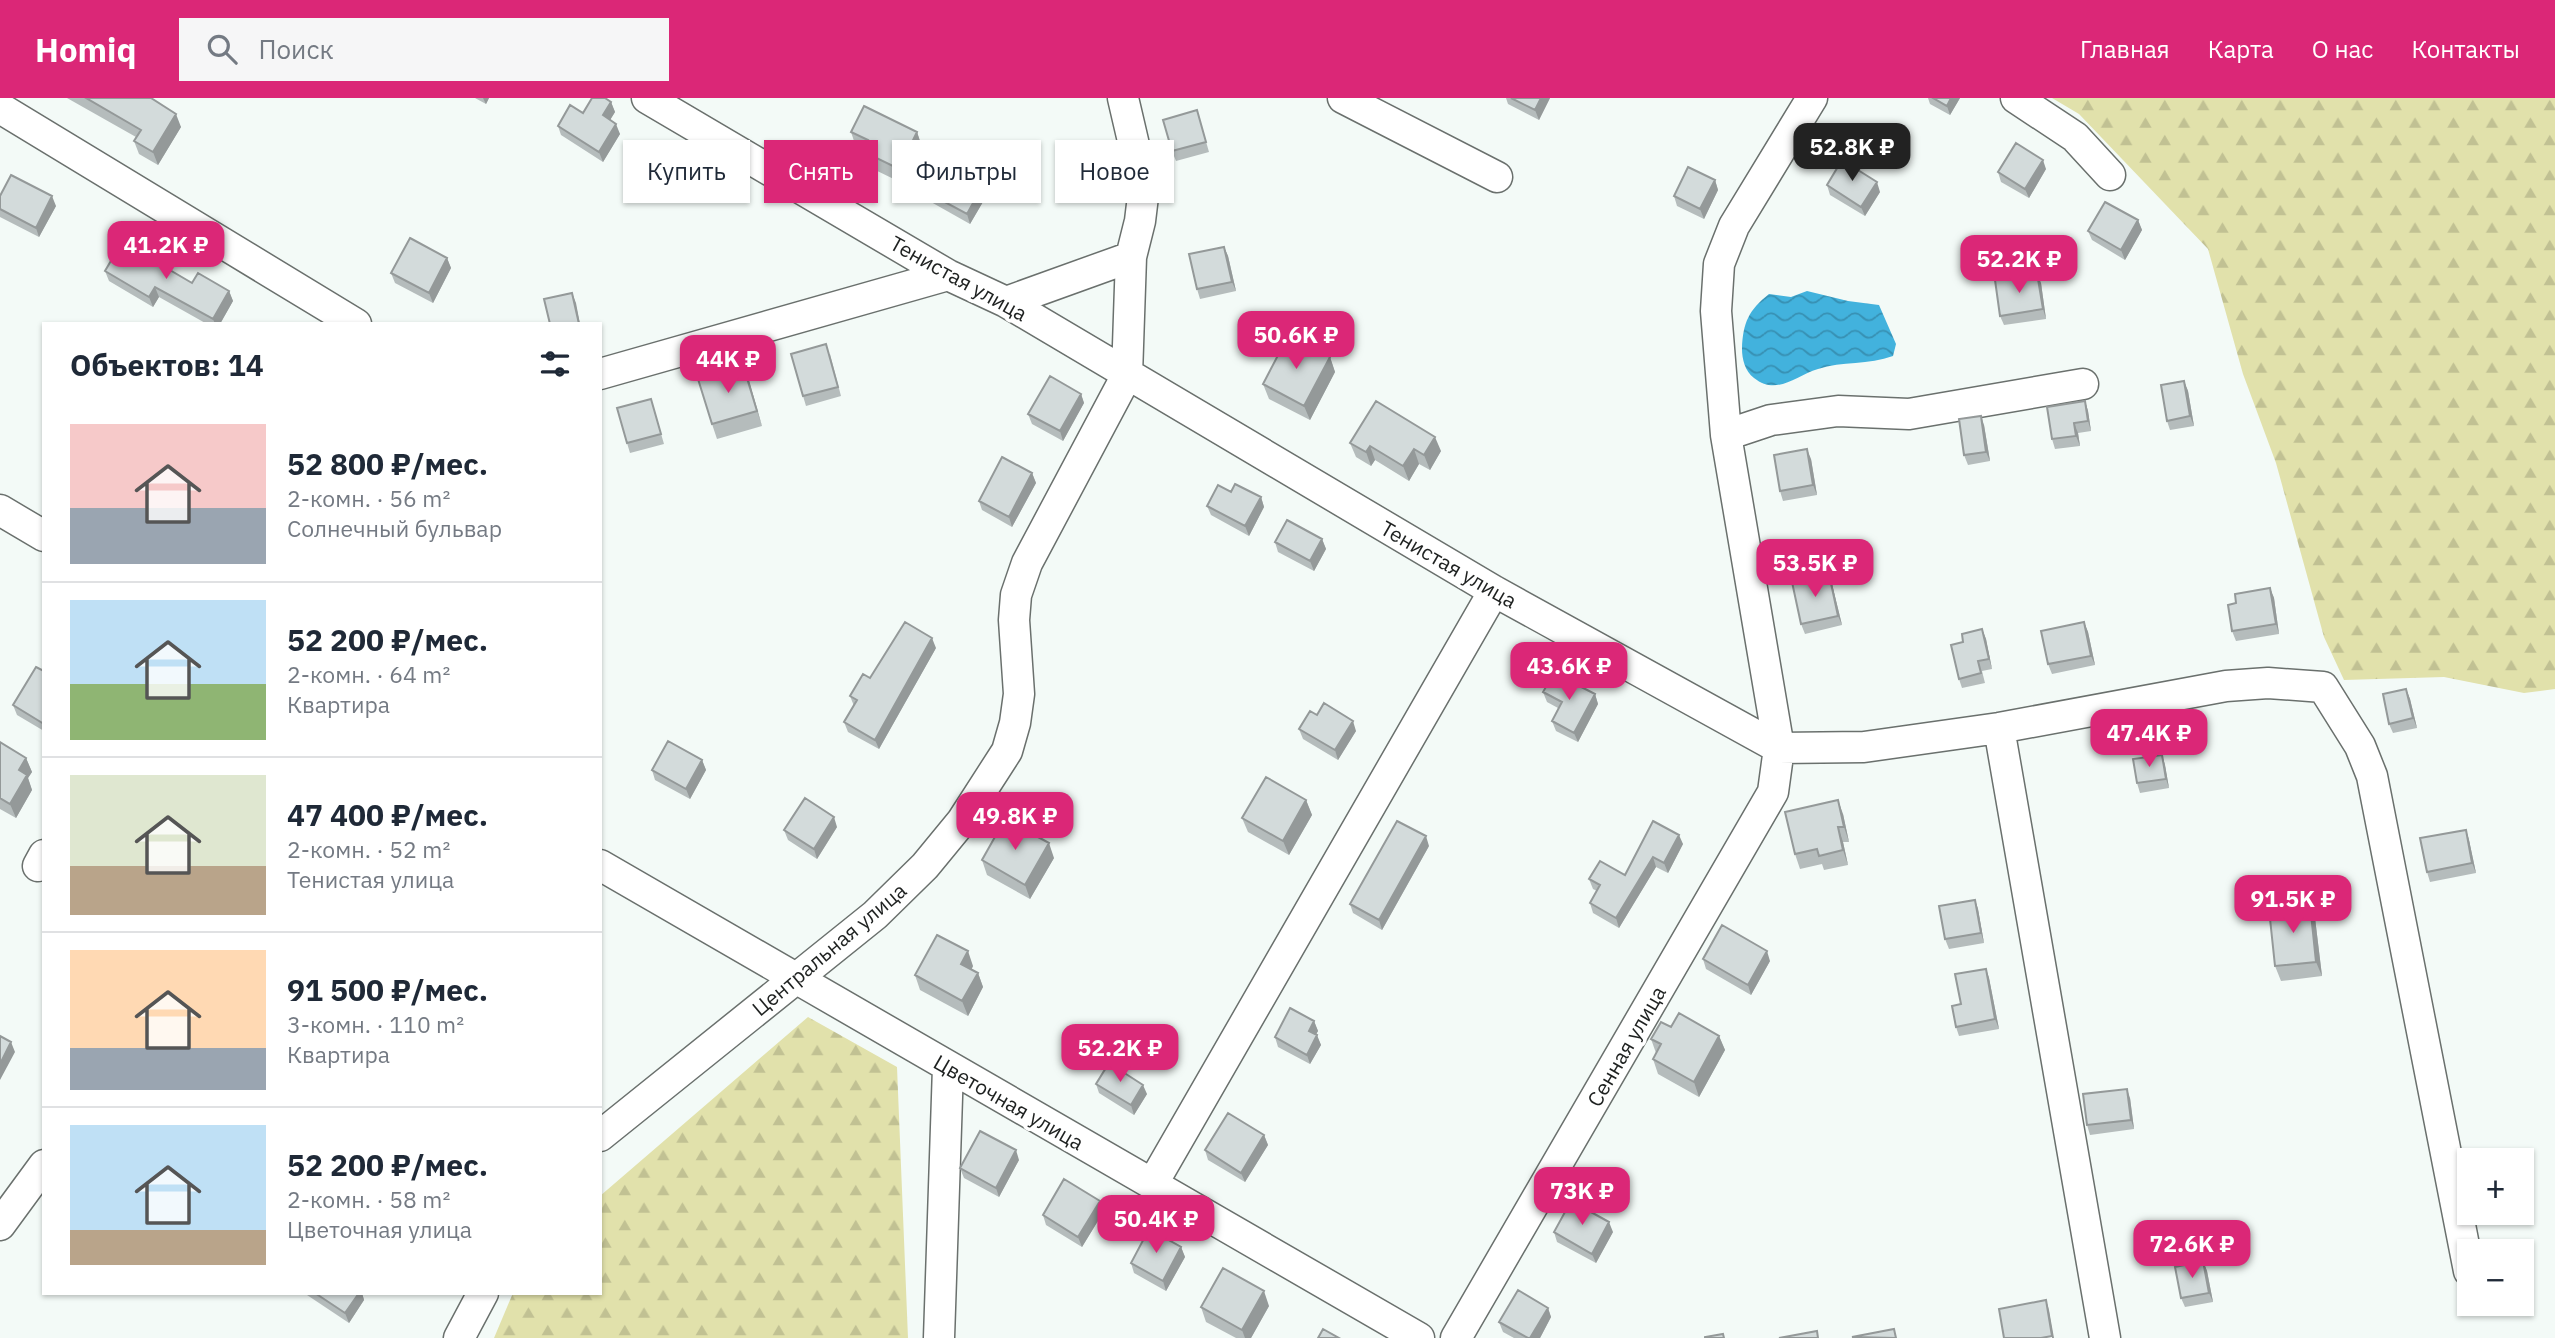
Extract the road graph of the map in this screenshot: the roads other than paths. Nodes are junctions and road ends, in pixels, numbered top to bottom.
1 (647, 98) edge
2 (1123, 98) edge
3 (1343, 98) edge
4 (1812, 98) edge
5 (2016, 98) edge
6 (0, 108) edge
7 (2110, 175) dead end
8 (1497, 177) dead end
9 (1131, 257) junction
10 (948, 275) junction
11 (1006, 302) junction
12 (353, 322) edge
13 (602, 373) edge
14 (1127, 375) junction
15 (2083, 384) dead end
16 (1726, 435) junction
17 (0, 510) edge
18 (42, 535) edge
19 (1494, 591) junction
20 (1999, 728) junction
21 (1779, 748) junction
22 (602, 865) edge
23 (794, 979) junction
24 (948, 1067) junction
25 (602, 1134) edge
26 (42, 1168) edge
27 (1153, 1183) junction
28 (0, 1225) edge
29 (2463, 1239) edge
30 (482, 1295) edge
31 (459, 1338) edge
32 (939, 1338) edge
33 (1419, 1338) edge
34 (1457, 1338) edge
35 (2105, 1338) edge

1 - 10 street, Тенистая улица
2 - 9 street
3 - 8 street
4 - 16 street, Сенная улица
5 - 7 street
6 - 12 street
9 - 11 street
9 - 14 street
10 - 11 street, Тенистая улица
10 - 13 street
11 - 14 street, Тенистая улица
14 - 19 street, Тенистая улица
14 - 23 street, Центральная улица
15 - 16 street
16 - 21 street, Сенная улица
17 - 18 street
19 - 21 street, Тенистая улица
19 - 27 street
20 - 21 street, Тенистая улица
20 - 29 street, Тенистая улица
20 - 35 street
21 - 34 street, Сенная улица
22 - 23 street, Цветочная улица
23 - 24 street, Цветочная улица
23 - 25 street, Центральная улица
24 - 27 street, Цветочная улица
24 - 32 street
26 - 28 street
27 - 33 street, Цветочная улица
30 - 31 street

